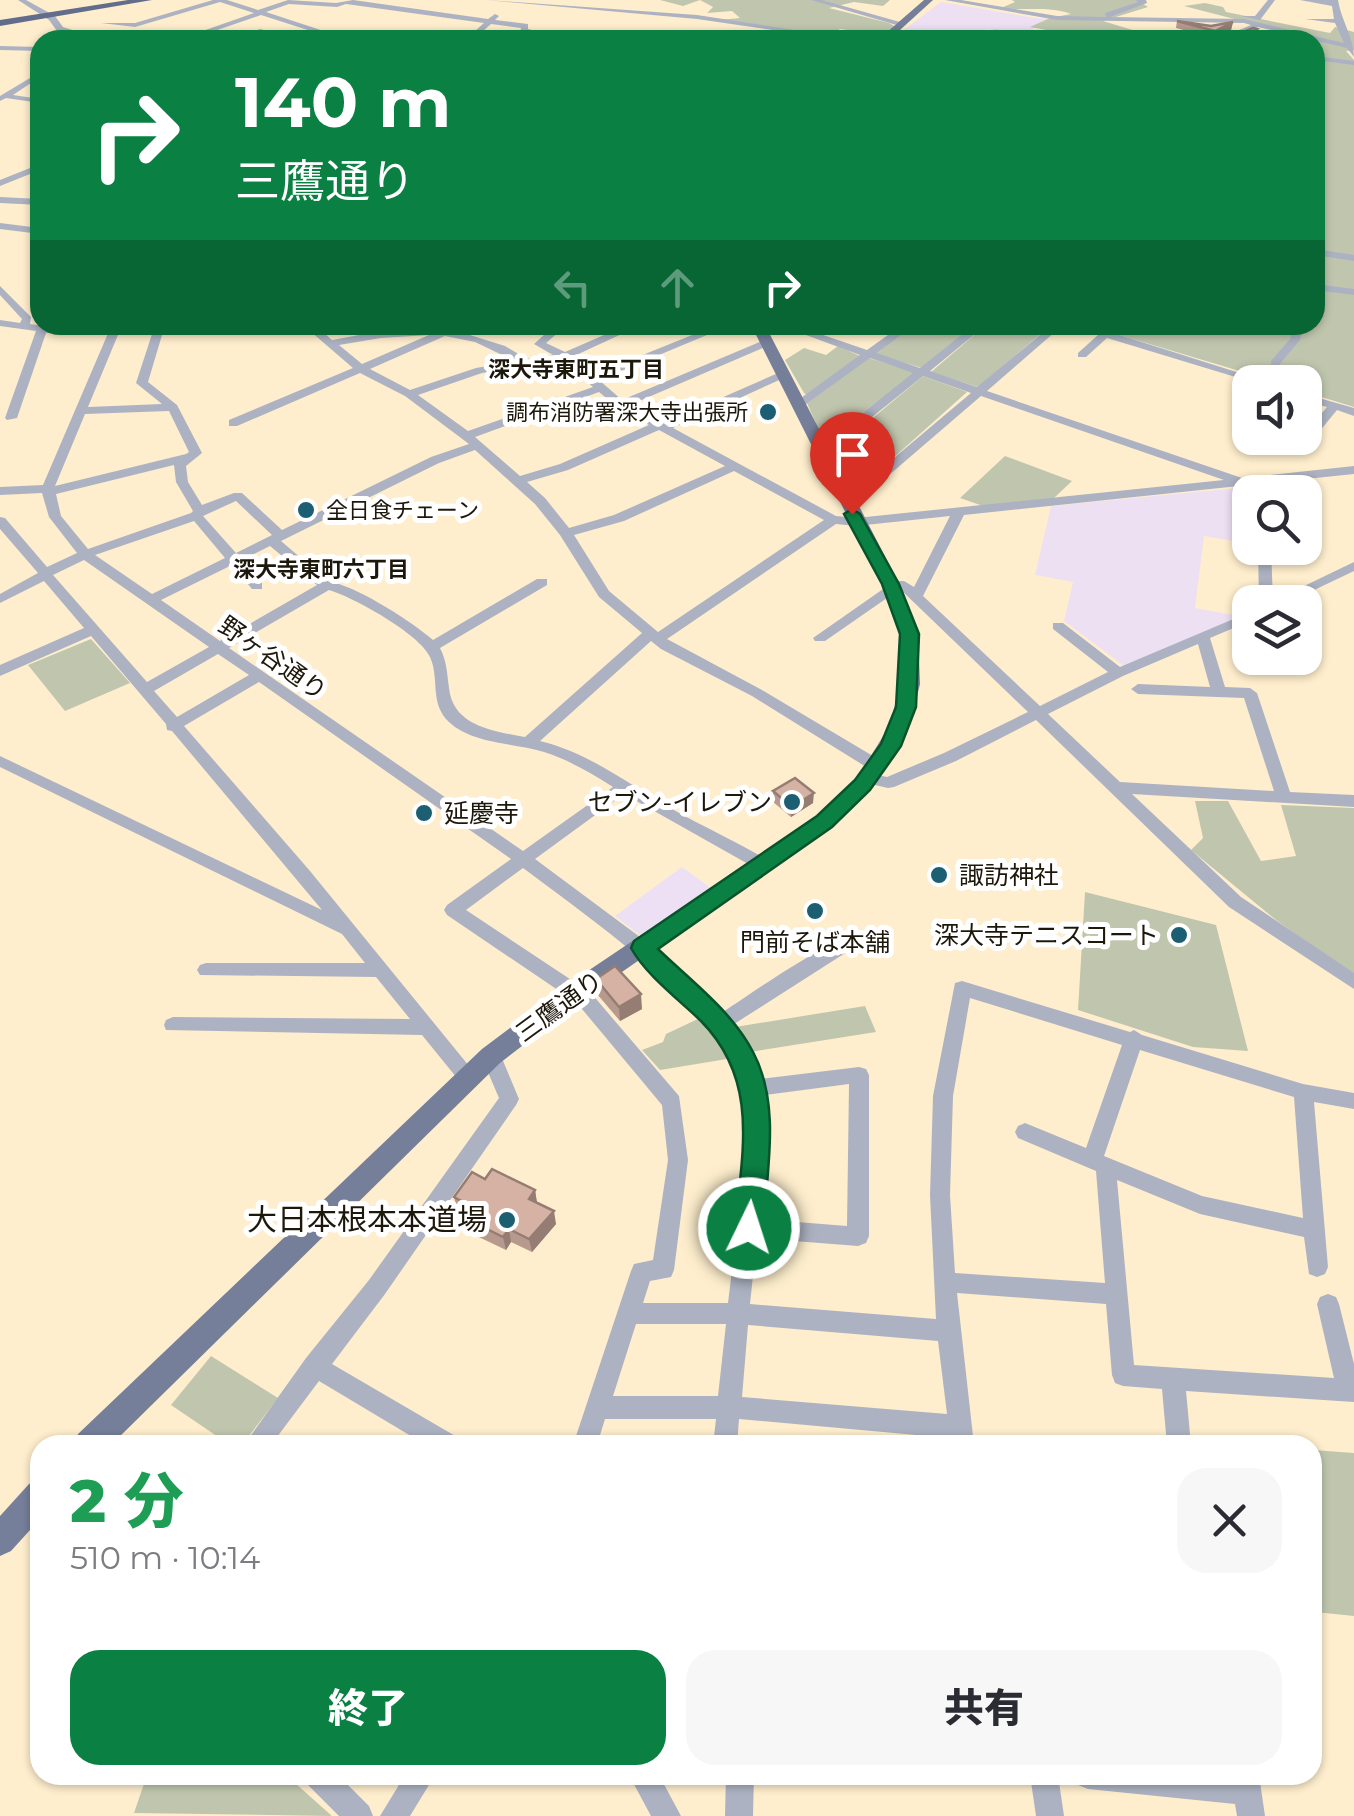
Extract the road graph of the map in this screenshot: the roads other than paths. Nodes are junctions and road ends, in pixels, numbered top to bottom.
1 (147, 0) edge
2 (220, 0) edge
3 (256, 0) edge
4 (489, 0) edge
5 (814, 0) edge
6 (929, 0) edge
7 (948, 0) edge
8 (1140, 0) edge
9 (1272, 0) edge
10 (1303, 0) edge
11 (23, 1) edge
12 (348, 1) edge
13 (510, 2) edge
14 (1335, 2) edge
15 (123, 3) edge
16 (10, 4) dead end
17 (38, 5) edge
18 (238, 6) junction
19 (260, 13) junction
20 (1230, 14) dead end
21 (1098, 19) junction
22 (1310, 19) dead end
23 (492, 20) junction
24 (1338, 20) junction
25 (1354, 20) edge
26 (0, 21) edge
27 (105, 23) junction
28 (1257, 23) junction
29 (308, 28) junction
30 (768, 29) joint
31 (55, 30) edge
32 (96, 30) edge
33 (210, 30) edge
34 (302, 30) edge
35 (314, 30) edge
36 (480, 30) edge
37 (525, 30) edge
38 (774, 30) edge
39 (894, 30) edge
40 (898, 30) edge
41 (1150, 30) edge
42 (1242, 30) edge
43 (1283, 30) edge
44 (1325, 41) edge
45 (0, 48) edge
46 (30, 48) edge
47 (1353, 49) edge
48 (1325, 59) edge
49 (1354, 63) edge
50 (30, 80) edge
51 (0, 86) edge
52 (20, 87) junction
53 (3, 98) edge
54 (30, 100) edge
55 (30, 172) edge
56 (0, 183) edge
57 (0, 200) edge
58 (30, 201) edge
59 (30, 204) edge
60 (0, 225) edge
61 (30, 230) edge
62 (1325, 254) edge
63 (1354, 258) edge
64 (1325, 288) edge
65 (0, 290) edge
66 (1354, 292) edge
67 (0, 323) edge
68 (26, 324) junction
69 (30, 326) edge
70 (40, 335) edge
71 (112, 335) edge
72 (158, 335) edge
73 (321, 335) edge
74 (376, 335) edge
75 (441, 335) edge
76 (458, 335) edge
77 (550, 335) edge
78 (611, 335) edge
79 (704, 335) edge
80 (763, 335) edge
81 (813, 335) edge
82 (895, 335) edge
83 (968, 335) edge
84 (1046, 335) edge
85 (1104, 335) edge
86 (1108, 335) edge
87 (1296, 335) edge
88 (766, 342) junction
89 (332, 343) junction
90 (869, 354) junction
91 (1082, 355) dead end
92 (566, 356) junction
93 (522, 361) junction
94 (1275, 362) dead end
95 (360, 368) junction
96 (922, 372) junction
97 (1232, 373) edge
98 (782, 376) junction
99 (596, 384) junction
100 (978, 392) junction
101 (409, 394) junction
102 (1322, 402) edge
103 (621, 404) junction
104 (798, 404) junction
105 (1334, 406) junction
106 (174, 407) junction
107 (79, 411) junction
108 (1354, 412) edge
109 (11, 418) dead end
110 (1322, 421) edge
111 (233, 423) dead end
112 (660, 426) junction
113 (472, 441) junction
114 (827, 453) junction
115 (186, 458) junction
116 (734, 467) junction
117 (1354, 470) edge
118 (882, 473) junction
119 (1323, 473) junction
120 (1314, 475) edge
121 (1232, 479) edge
122 (518, 482) junction
123 (1232, 483) edge
124 (1354, 483) edge
125 (48, 490) junction
126 (0, 491) edge
127 (848, 503) junction
128 (959, 511) junction
129 (198, 514) junction
130 (832, 520) junction
131 (0, 521) edge
132 (856, 522) junction
133 (566, 533) junction
134 (275, 538) junction
135 (85, 554) junction
136 (236, 559) junction
137 (1354, 566) edge
138 (45, 574) junction
139 (542, 582) dead end
140 (889, 582) junction
141 (1314, 585) edge
142 (257, 586) dead end
143 (326, 586) junction
144 (916, 597) junction
145 (0, 599) edge
146 (151, 600) junction
147 (1232, 624) edge
148 (1058, 626) dead end
149 (93, 630) junction
150 (654, 636) junction
151 (820, 638) dead end
152 (1203, 638) junction
153 (432, 647) junction
154 (221, 649) junction
155 (0, 671) edge
156 (1118, 673) junction
157 (259, 676) junction
158 (1218, 689) junction
159 (1138, 690) dead end
160 (143, 691) junction
161 (1040, 711) junction
162 (172, 726) junction
163 (528, 743) junction
164 (0, 761) edge
165 (872, 772) junction
166 (622, 788) junction
167 (1120, 788) junction
168 (1284, 798) junction
169 (1354, 801) edge
170 (524, 860) junction
171 (763, 865) junction
172 (349, 930) junction
173 (864, 938) dead end
174 (642, 948) junction
175 (206, 970) dead end
176 (382, 970) junction
177 (1354, 982) edge
178 (576, 992) junction
179 (720, 1024) junction
180 (173, 1026) dead end
181 (426, 1027) junction
182 (1134, 1038) junction
183 (491, 1056) junction
184 (468, 1077) junction
185 (754, 1088) junction
186 (1303, 1092) junction
187 (1354, 1101) edge
188 (1026, 1132) dead end
189 (1099, 1165) junction
190 (749, 1228) junction
191 (1314, 1230) junction
192 (1318, 1267) dead end
193 (946, 1282) junction
194 (1116, 1294) junction
195 (1328, 1304) dead end
196 (629, 1313) junction
197 (739, 1314) junction
198 (948, 1332) junction
199 (314, 1366) junction
200 (1173, 1378) junction
201 (1351, 1391) edge
202 (729, 1407) junction
203 (595, 1408) junction
204 (107, 1435) edge
205 (263, 1435) edge
206 (432, 1435) edge
207 (588, 1435) edge
208 (726, 1435) edge
209 (952, 1435) edge
210 (960, 1435) edge
211 (1179, 1435) edge
212 (328, 1785) edge
213 (414, 1785) edge
214 (649, 1785) edge
215 (740, 1785) edge
216 (1045, 1785) edge
217 (1172, 1785) edge
218 (1248, 1794) edge
219 (359, 1816) edge
220 (394, 1816) edge
221 (667, 1816) edge
222 (739, 1816) edge
223 (1050, 1816) edge

1 - 26 highway
2 - 18 street
2 - 27 street
3 - 18 street
4 - 13 street
5 - 39 street
6 - 40 main road
7 - 21 street
8 - 21 street
9 - 20 street
10 - 14 street
11 - 16 street
11 - 17 street
12 - 19 street
12 - 23 street
13 - 23 street
13 - 30 street
14 - 24 street
15 - 26 highway
15 - 27 street
17 - 31 street
18 - 19 street
19 - 29 street
19 - 33 street
21 - 28 street
21 - 41 street
22 - 24 street
23 - 36 street
23 - 37 street
24 - 25 street
24 - 47 street
27 - 32 street
28 - 42 street
28 - 43 street
29 - 34 street
29 - 35 street
30 - 38 street
44 - 47 street
45 - 46 street
48 - 49 street
50 - 52 street
51 - 52 street
52 - 53 street
53 - 54 street
55 - 56 street
57 - 58 street
59 - 60 street
60 - 61 street
62 - 63 street
64 - 66 street
65 - 68 street
67 - 68 street
68 - 69 street
70 - 109 street
71 - 107 street
72 - 106 street
73 - 89 street
74 - 89 street
75 - 95 street
76 - 93 street
77 - 92 street
78 - 92 street
79 - 99 street
80 - 88 main road, 三鷹通り
81 - 90 street
82 - 90 street
83 - 96 street
84 - 100 street
85 - 91 street
86 - 97 street
87 - 94 street
88 - 98 main road, 三鷹通り
88 - 103 street
89 - 95 street
90 - 96 street
90 - 104 street
92 - 93 street
92 - 99 street
93 - 101 street
95 - 101 street
95 - 111 street
96 - 100 street
96 - 114 street
98 - 104 main road, 三鷹通り
98 - 112 street
99 - 103 street
99 - 113 street
100 - 118 street
100 - 121 street
101 - 113 street
102 - 105 street
103 - 112 street
104 - 114 main road, 三鷹通り
105 - 108 street
105 - 110 street
106 - 107 street
106 - 115 street
107 - 125 street
112 - 116 street
112 - 122 street
113 - 122 street
113 - 134 street
114 - 118 street
114 - 127 main road, 三鷹通り
115 - 125 street
115 - 129 street
116 - 130 street
116 - 133 street
117 - 119 street
118 - 127 street
119 - 120 street
119 - 124 street
122 - 133 street
123 - 128 street
125 - 126 street
125 - 135 street, 野ヶ谷通り
127 - 132 main road, 三鷹通り
128 - 132 street
128 - 144 street
129 - 134 street
129 - 135 street
129 - 136 street
130 - 132 street
130 - 150 street
131 - 138 street
132 - 140 main road, 三鷹通り
133 - 150 street
134 - 136 street
134 - 143 street
135 - 138 street
135 - 146 street, 野ヶ谷通り
136 - 142 street
136 - 146 street
137 - 141 street
138 - 145 street
138 - 149 street
139 - 153 street
140 - 144 street
140 - 151 street
140 - 165 main road, 三鷹通り
143 - 153 street
143 - 154 street
144 - 161 street
146 - 154 street, 野ヶ谷通り
147 - 152 street
148 - 156 street
149 - 155 street
149 - 160 street
150 - 163 street
150 - 165 street
152 - 156 street
152 - 158 street
153 - 163 street
154 - 157 street, 野ヶ谷通り
154 - 160 street
156 - 161 street
157 - 162 street
157 - 170 street, 野ヶ谷通り
158 - 159 street
158 - 168 street
160 - 162 street
161 - 165 street
161 - 167 street
162 - 172 street
163 - 166 street
164 - 172 street
165 - 171 main road, 三鷹通り
166 - 170 street
166 - 171 street
167 - 168 street
167 - 177 street
168 - 169 street
170 - 174 street, 野ヶ谷通り
170 - 178 street
171 - 174 main road, 三鷹通り
172 - 176 street
173 - 179 street
174 - 178 main road, 三鷹通り
174 - 179 street, 野ヶ谷通り
175 - 176 street
176 - 181 street
178 - 183 main road, 三鷹通り
178 - 196 street
179 - 185 street, 野ヶ谷通り
180 - 181 street
181 - 184 street
182 - 186 street
182 - 189 street
182 - 193 street
183 - 184 main road, 三鷹通り
183 - 199 street
184 - 204 main road, 三鷹通り
185 - 190 street
185 - 190 street
186 - 187 street
186 - 191 street
188 - 189 street
189 - 191 street
189 - 194 street
190 - 197 street
191 - 192 street
193 - 194 street
193 - 198 street
194 - 200 street
195 - 201 street
196 - 197 street
196 - 203 street
197 - 198 street
197 - 202 street
198 - 210 street
199 - 205 street
199 - 206 street
200 - 201 street
200 - 211 street
202 - 203 street
202 - 208 street
202 - 209 street
203 - 207 street
212 - 219 street
213 - 220 street
214 - 221 street
215 - 222 street
216 - 223 street
217 - 218 street

